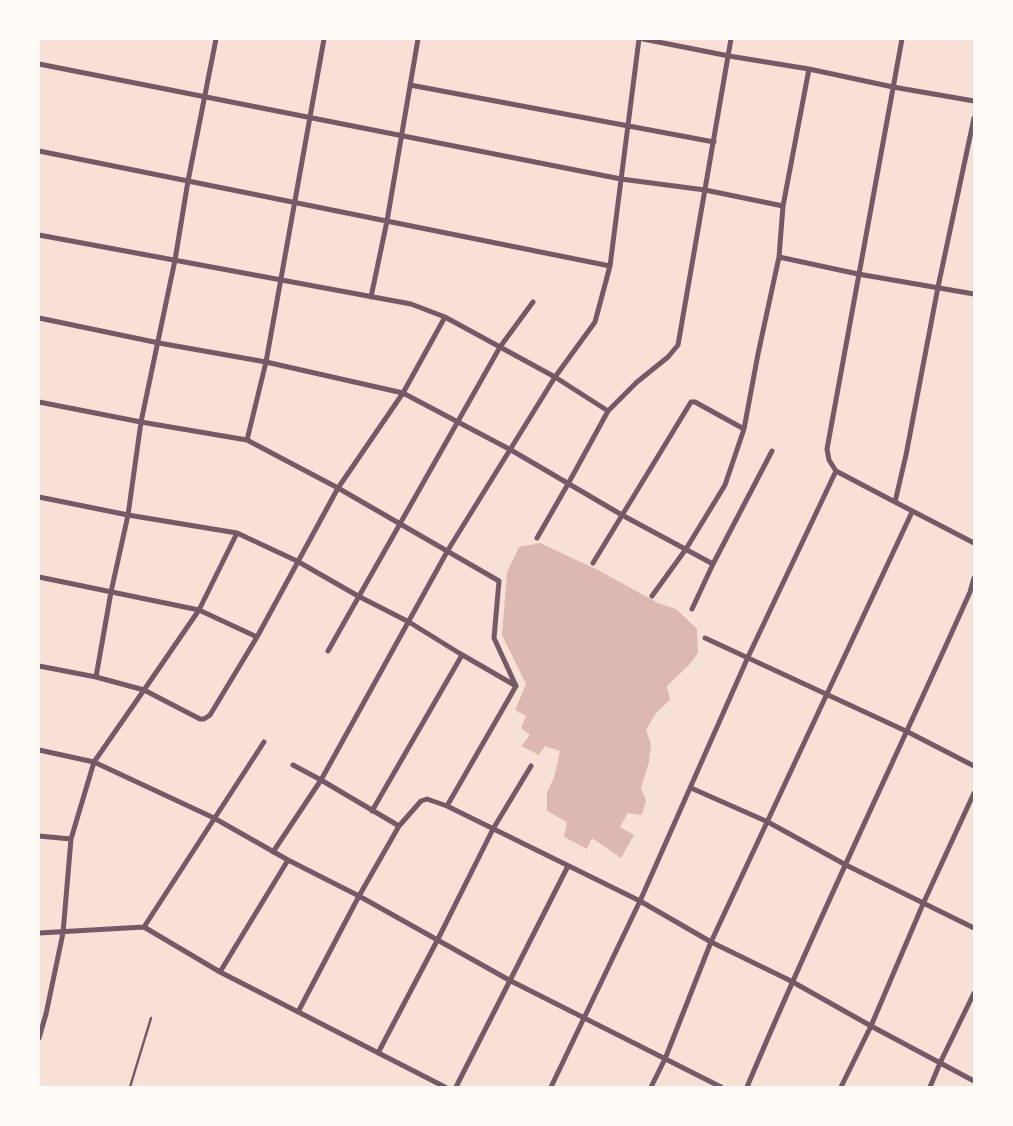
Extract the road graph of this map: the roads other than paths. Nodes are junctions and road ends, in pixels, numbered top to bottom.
1 (216, 39) edge
2 (324, 39) edge
3 (418, 39) edge
4 (639, 39) edge
5 (643, 39) edge
6 (731, 39) edge
7 (902, 39) edge
8 (729, 56) junction
9 (39, 64) edge
10 (809, 69) junction
11 (410, 85) junction
12 (893, 88) junction
13 (204, 96) junction
14 (974, 100) edge
15 (310, 117) junction
16 (974, 118) edge
17 (628, 127) junction
18 (401, 135) junction
19 (714, 142) junction
20 (39, 151) edge
21 (621, 179) junction
22 (188, 181) junction
23 (706, 190) junction
24 (294, 202) junction
25 (783, 206) junction
26 (387, 221) junction
27 (39, 235) edge
28 (779, 257) junction
29 (175, 260) junction
30 (610, 266) junction
31 (858, 274) junction
32 (280, 280) junction
33 (938, 287) junction
34 (974, 294) edge
35 (371, 297) junction
36 (533, 302) dead end
37 (445, 317) junction
38 (39, 318) edge
39 (158, 343) junction
40 (500, 347) junction
41 (266, 362) junction
42 (555, 377) junction
43 (402, 393) junction
44 (39, 402) edge
45 (608, 411) junction
46 (141, 422) junction
47 (457, 422) junction
48 (744, 429) junction
49 (247, 440) junction
50 (510, 450) junction
51 (772, 451) dead end
52 (836, 471) junction
53 (568, 484) junction
54 (338, 488) junction
55 (39, 497) edge
56 (895, 502) junction
57 (912, 512) junction
58 (622, 514) junction
59 (128, 515) junction
60 (400, 524) junction
61 (237, 533) junction
62 (537, 538) dead end
63 (974, 543) edge
64 (686, 549) junction
65 (448, 550) junction
66 (297, 561) junction
67 (593, 563) dead end
68 (714, 564) junction
69 (39, 577) edge
70 (974, 578) edge
71 (111, 592) junction
72 (972, 593) edge
73 (358, 596) junction
74 (652, 596) dead end
75 (692, 609) dead end
76 (199, 610) junction
77 (409, 622) junction
78 (257, 637) junction
79 (705, 638) dead end
80 (328, 651) dead end
81 (462, 655) junction
82 (748, 657) junction
83 (39, 666) edge
84 (96, 677) junction
85 (516, 686) junction
86 (144, 690) junction
87 (827, 694) junction
88 (908, 732) junction
89 (264, 742) dead end
90 (39, 750) edge
91 (94, 762) junction
92 (293, 765) dead end
93 (531, 766) dead end
94 (974, 766) edge
95 (321, 780) junction
96 (691, 788) junction
97 (974, 793) edge
98 (447, 806) junction
99 (372, 811) junction
100 (214, 818) junction
101 (768, 822) junction
102 (399, 826) junction
103 (493, 829) junction
104 (39, 836) edge
105 (71, 838) junction
106 (273, 852) junction
107 (288, 860) junction
108 (846, 865) junction
109 (568, 866) junction
110 (359, 896) junction
111 (640, 901) junction
112 (923, 904) junction
113 (144, 927) junction
114 (974, 928) edge
115 (63, 933) junction
116 (39, 934) edge
117 (438, 939) junction
118 (711, 942) junction
119 (220, 972) junction
120 (509, 980) junction
121 (791, 981) junction
122 (974, 993) edge
123 (298, 1012) junction
124 (39, 1013) edge
125 (46, 1014) junction
126 (152, 1018) dead end
127 (584, 1018) junction
128 (871, 1026) junction
129 (39, 1038) edge
130 (378, 1053) junction
131 (665, 1059) junction
132 (940, 1063) junction
133 (974, 1081) edge
134 (130, 1087) edge
135 (446, 1087) edge
136 (456, 1087) edge
137 (551, 1087) edge
138 (651, 1087) edge
139 (720, 1087) edge
140 (747, 1087) edge
141 (841, 1087) edge
142 (930, 1087) edge

1 - 13 street
2 - 15 street
3 - 11 street
4 - 17 street
5 - 8 street
6 - 8 street
7 - 12 street
8 - 10 street
8 - 19 street
9 - 13 street
10 - 12 street
10 - 25 street
11 - 17 street
11 - 18 street
12 - 14 street
12 - 31 street
13 - 15 street
13 - 22 street
15 - 18 street
15 - 24 street
16 - 33 street
17 - 19 street
17 - 21 street
18 - 21 street
18 - 26 street
19 - 23 street
20 - 22 street
21 - 23 street
21 - 30 street
22 - 24 street
22 - 29 street
23 - 25 street
23 - 45 street
24 - 26 street
24 - 32 street
25 - 28 street
26 - 30 street
26 - 35 street
27 - 29 street
28 - 31 street
28 - 48 street
29 - 32 street
29 - 39 street
30 - 42 street
31 - 33 street
31 - 52 street
32 - 35 street
32 - 41 street
33 - 34 street
33 - 56 street
35 - 37 street
36 - 40 street
37 - 40 street
37 - 43 street
38 - 39 street
39 - 41 street
39 - 46 street
40 - 42 street
40 - 47 street
41 - 43 street
41 - 49 street
42 - 45 street
42 - 50 street
43 - 47 street
43 - 54 street
44 - 46 street
45 - 53 street
46 - 49 street
46 - 59 street
47 - 50 street
47 - 60 street
48 - 58 street
48 - 64 street
49 - 54 street
50 - 53 street
50 - 65 street
51 - 68 street
52 - 56 street
52 - 82 street
53 - 58 street
53 - 62 street
54 - 60 street
54 - 66 street
55 - 59 street
56 - 57 street
57 - 63 street
57 - 87 street
58 - 64 street
58 - 67 street
59 - 61 street
59 - 71 street
60 - 65 street
60 - 73 street
61 - 66 street
61 - 76 street
64 - 68 street
64 - 74 street
65 - 77 street
65 - 85 street
66 - 73 street
66 - 78 street
68 - 75 street
69 - 71 street
70 - 72 street
71 - 76 street
71 - 84 street
72 - 88 street
73 - 77 street
73 - 80 street
76 - 78 street
76 - 86 street
77 - 81 street
77 - 95 street
78 - 86 street
79 - 82 street
81 - 85 street
81 - 99 street
82 - 87 street
82 - 96 street
83 - 84 street
84 - 86 street
85 - 98 street
86 - 91 street
87 - 88 street
87 - 101 street
88 - 94 street
88 - 108 street
89 - 100 street
90 - 91 street
91 - 100 street
91 - 105 street
92 - 95 street
93 - 103 street
95 - 99 street
95 - 106 street
96 - 101 street
96 - 111 street
97 - 112 street
98 - 102 street
98 - 103 street
99 - 102 street
100 - 106 street
100 - 113 street
101 - 108 street
101 - 118 street
102 - 110 street
103 - 109 street
103 - 117 street
104 - 105 street
105 - 115 street
106 - 107 street
107 - 110 street
107 - 119 street
108 - 112 street
108 - 121 street
109 - 111 street
109 - 120 street
110 - 117 street
110 - 123 street
111 - 118 street
111 - 127 street
112 - 114 street
112 - 128 street
113 - 115 street
113 - 119 street
115 - 116 street
115 - 125 street
117 - 120 street
117 - 130 street
118 - 121 street
118 - 131 street
119 - 123 street
120 - 127 street
120 - 136 street
121 - 128 street
121 - 140 street
122 - 132 street
123 - 130 street
124 - 125 street
125 - 129 street
126 - 134 lane
127 - 131 street
127 - 137 street
128 - 132 street
128 - 141 street
130 - 135 street
131 - 138 street
131 - 139 street
132 - 133 street
132 - 142 street

